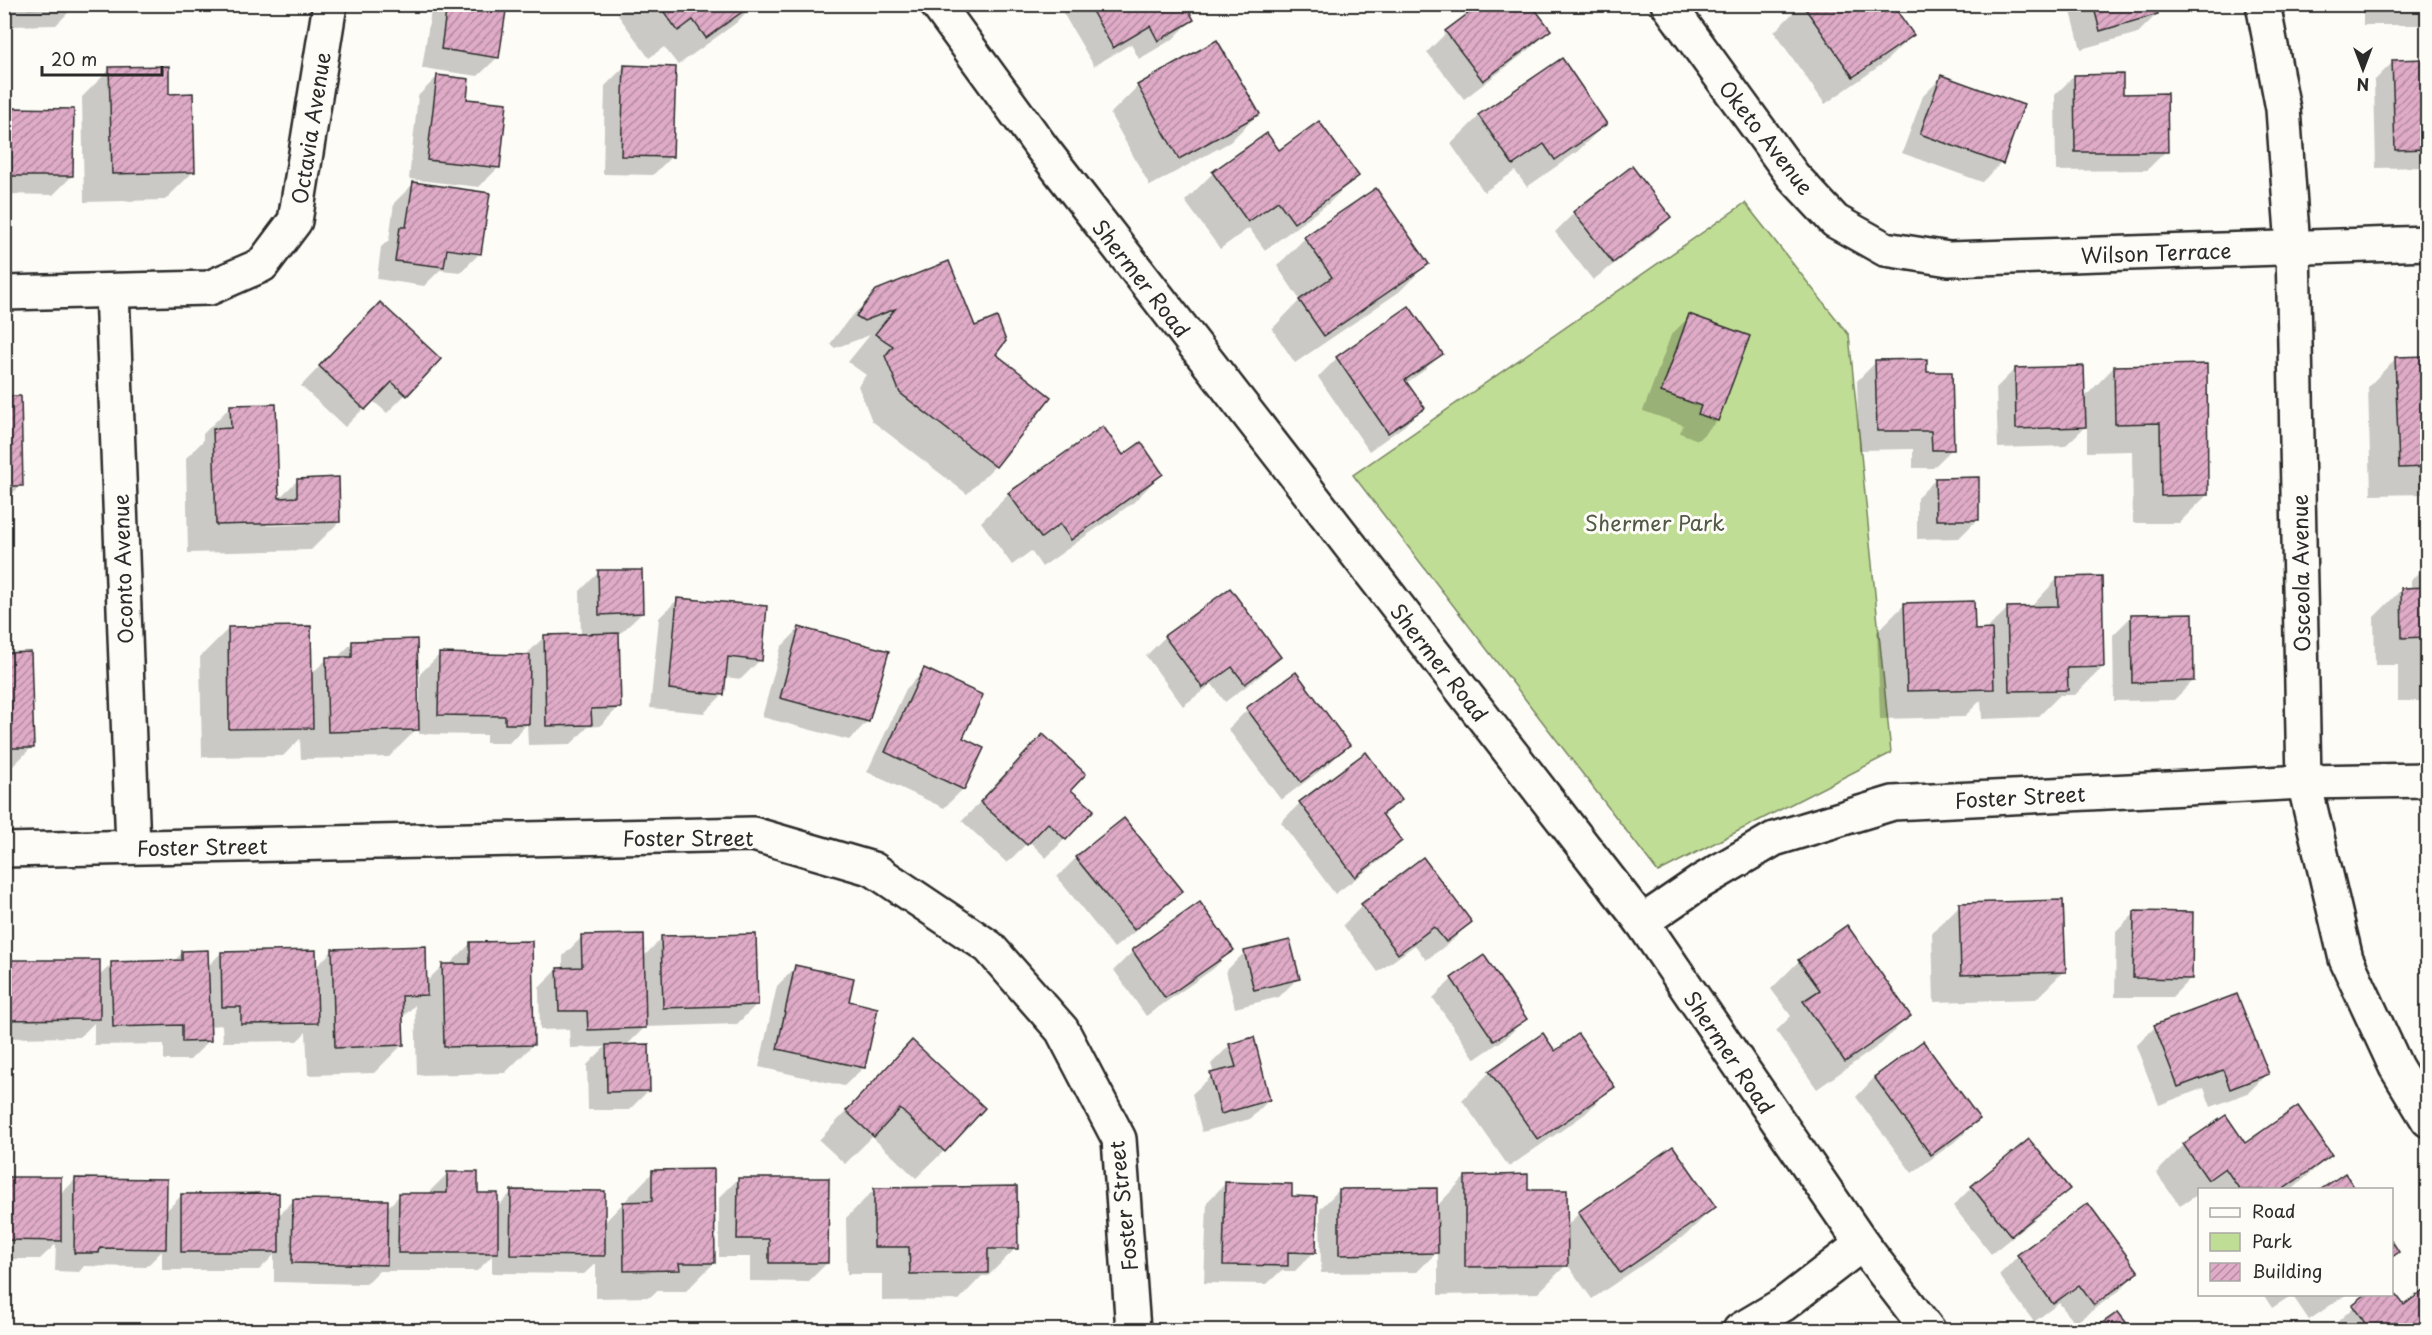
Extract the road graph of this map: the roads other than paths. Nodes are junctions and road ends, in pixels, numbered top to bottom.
1 (330, 4) edge
2 (938, 4) edge
3 (1668, 4) edge
4 (2263, 4) edge
5 (2427, 243) edge
6 (2293, 247) junction
7 (1885, 249) joint
8 (112, 291) junction
9 (4, 293) edge
10 (2427, 780) edge
11 (2304, 782) junction
12 (132, 847) junction
13 (4, 850) edge
14 (1642, 922) junction
15 (2427, 1120) edge
16 (1862, 1244) junction
17 (1133, 1330) edge
18 (1740, 1330) edge
19 (1928, 1330) edge

1 - 8 street, Octavia Avenue
2 - 14 street, Shermer Road
3 - 7 street, Oketo Avenue
4 - 6 street, Osceola Avenue
5 - 6 street, Wilson Terrace
6 - 7 street, Wilson Terrace
6 - 11 street, Osceola Avenue
8 - 9 street
8 - 12 street, Oconto Avenue
10 - 11 street, Foster Street
11 - 14 street, Foster Street
11 - 15 street, Osceola Avenue
12 - 13 street, Foster Street
12 - 17 street, Foster Street
14 - 16 street, Shermer Road
16 - 18 street
16 - 19 street, Shermer Road

